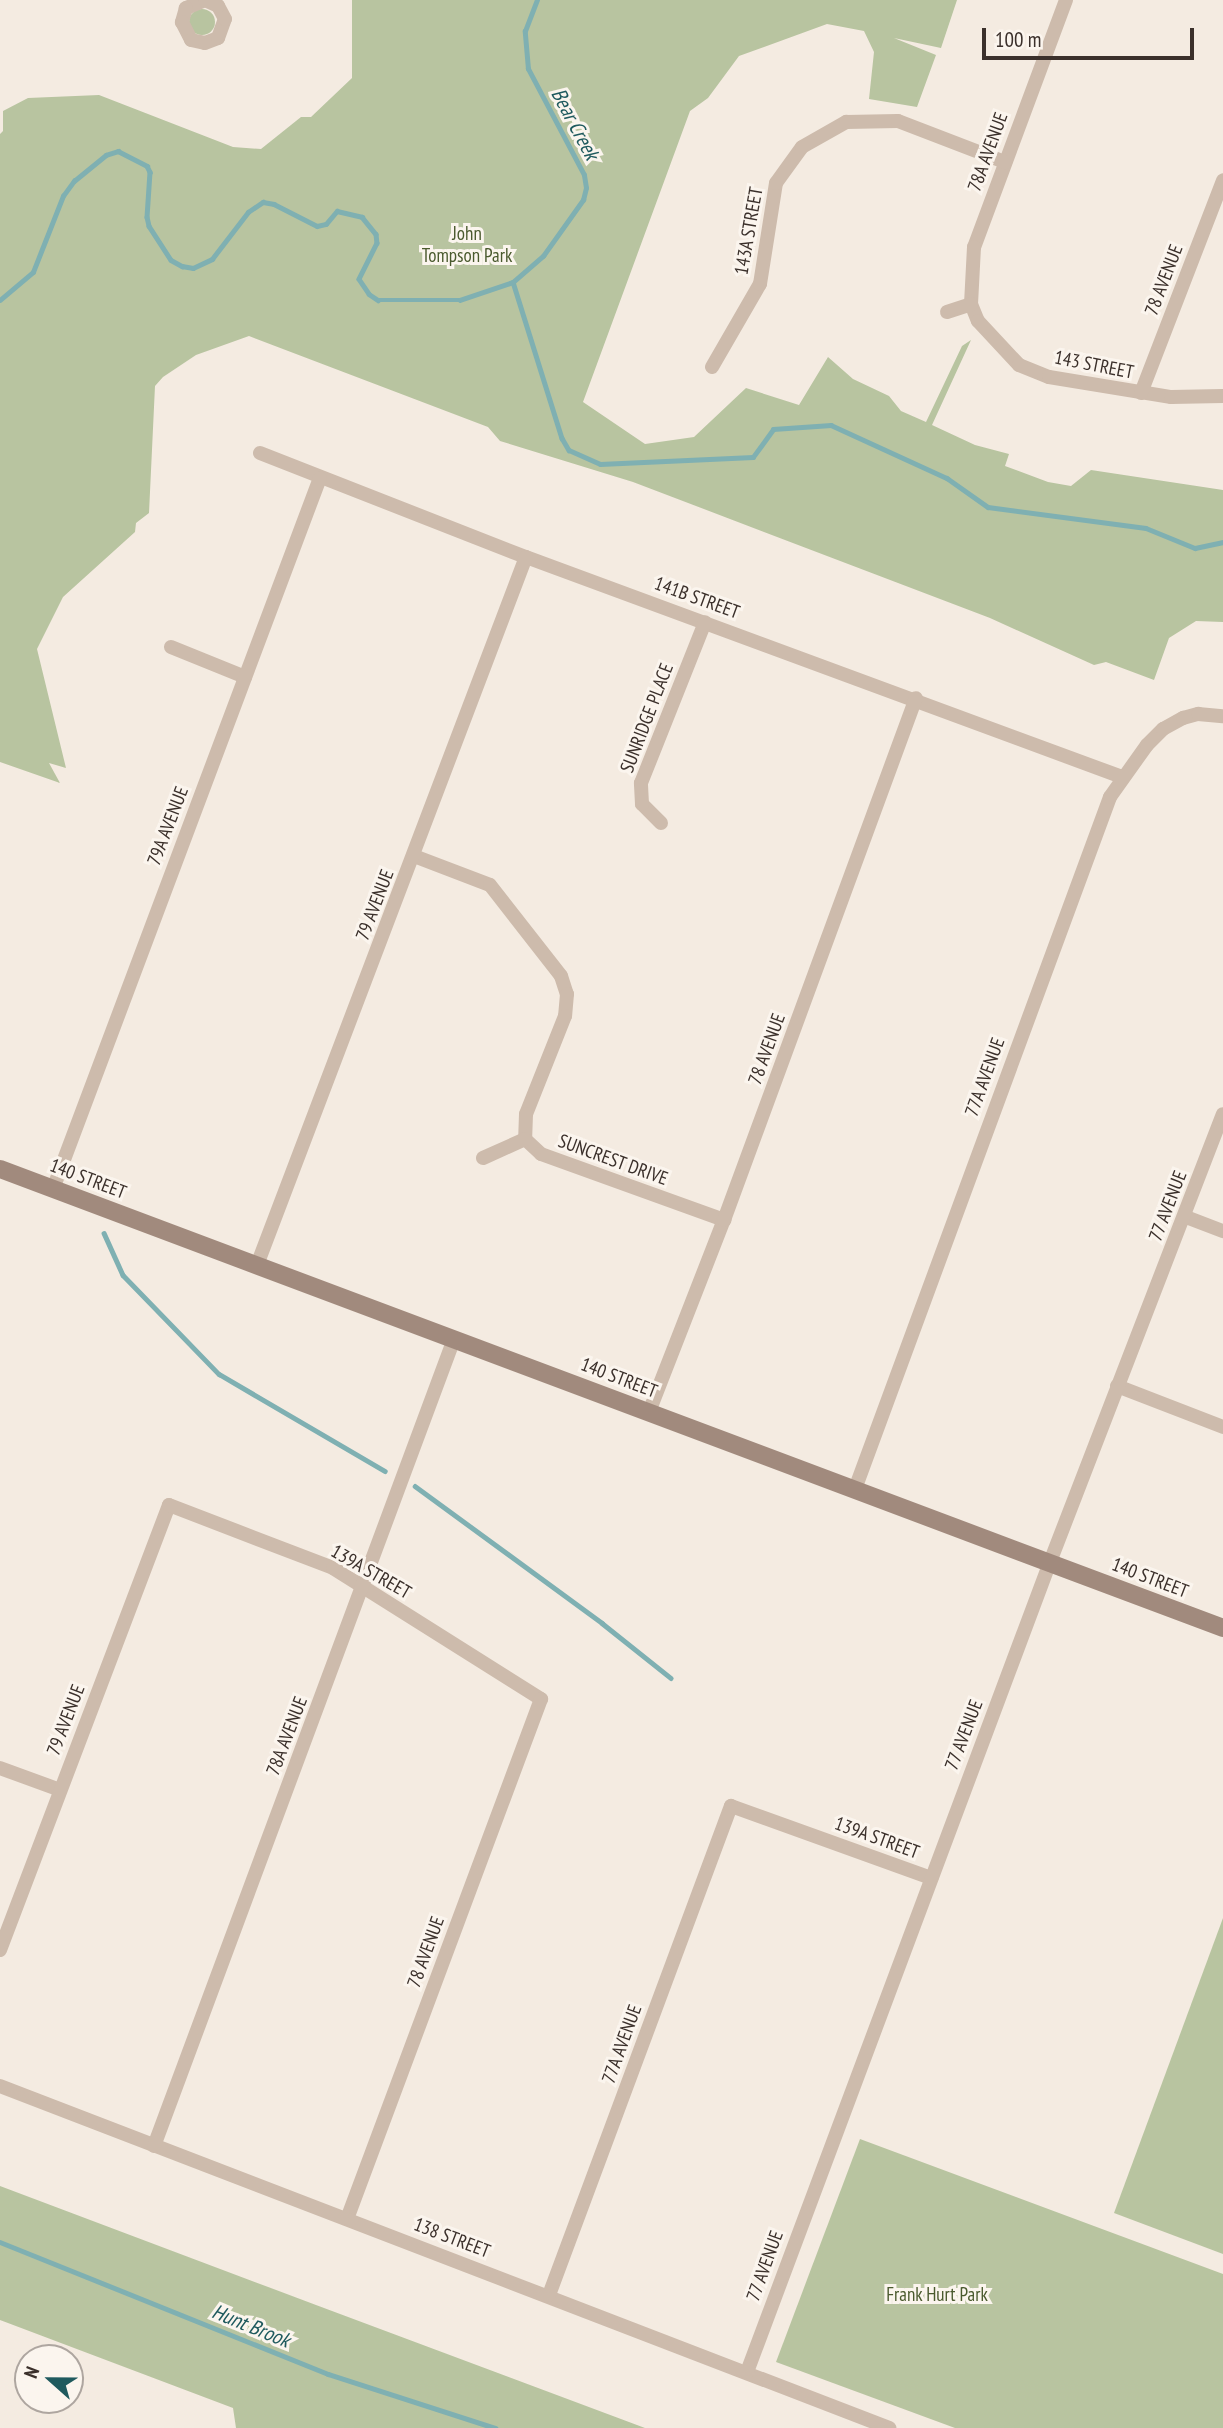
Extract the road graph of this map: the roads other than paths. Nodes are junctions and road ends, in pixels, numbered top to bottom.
1 (205, 0) edge
2 (1066, 0) edge
3 (222, 3) edge
4 (1005, 162) junction
5 (1223, 180) edge
6 (971, 304) junction
7 (947, 313) dead end
8 (978, 321) joint
9 (712, 367) dead end
10 (1141, 393) junction
11 (1223, 396) edge
12 (260, 453) dead end
13 (320, 478) junction
14 (526, 557) junction
15 (705, 621) junction
16 (171, 647) dead end
17 (245, 677) junction
18 (916, 698) junction
19 (1223, 716) edge
20 (1122, 777) junction
21 (661, 823) dead end
22 (414, 856) junction
23 (1223, 1114) edge
24 (525, 1139) junction
25 (484, 1158) dead end
26 (0, 1169) edge
27 (53, 1189) junction
28 (1185, 1217) junction
29 (724, 1220) junction
30 (1223, 1231) edge
31 (257, 1265) junction
32 (454, 1339) junction
33 (1116, 1386) junction
34 (649, 1412) junction
35 (1223, 1427) edge
36 (855, 1489) junction
37 (169, 1505) joint
38 (1050, 1562) junction
39 (364, 1587) junction
40 (1223, 1628) edge
41 (541, 1699) joint
42 (0, 1768) edge
43 (60, 1790) junction
44 (731, 1805) joint
45 (931, 1878) junction
46 (0, 1950) edge
47 (0, 2086) edge
48 (154, 2146) junction
49 (347, 2219) junction
50 (549, 2295) junction
51 (747, 2372) junction
52 (889, 2428) edge

1 - 3 street
1 - 3 street
2 - 4 street, 78A AVENUE
4 - 6 street, 78A AVENUE
4 - 9 street, 143A STREET
5 - 10 street, 78 AVENUE
6 - 7 street
6 - 8 street, 78A AVENUE
8 - 10 street, 143 STREET
10 - 11 street, 143 STREET
12 - 13 street, 141B STREET
13 - 14 street, 141B STREET
13 - 17 street, 79A AVENUE
14 - 15 street, 141B STREET
14 - 22 street, 79 AVENUE
15 - 18 street, 141B STREET
15 - 21 street, SUNRIDGE PLACE
16 - 17 street
17 - 27 street, 79A AVENUE
18 - 20 street, 141B STREET
18 - 29 street, 78 AVENUE
19 - 20 street, 77A AVENUE
20 - 36 street, 77A AVENUE
22 - 24 street
22 - 31 street, 79 AVENUE
23 - 28 street, 77 AVENUE
24 - 25 street
24 - 29 street, SUNCREST DRIVE
26 - 27 main road, 140 STREET
27 - 31 main road, 140 STREET
28 - 30 street
28 - 33 street, 77 AVENUE
29 - 34 street, 78 AVENUE
31 - 32 main road, 140 STREET
32 - 34 main road, 140 STREET
32 - 39 street, 78A AVENUE
33 - 35 street
33 - 38 street, 77 AVENUE
34 - 36 main road, 140 STREET
36 - 38 main road, 140 STREET
37 - 39 street, 139A STREET
37 - 43 street, 79 AVENUE
38 - 40 main road, 140 STREET
38 - 45 street, 77 AVENUE
39 - 41 street, 139A STREET
39 - 48 street, 78A AVENUE
41 - 49 street, 78 AVENUE
42 - 43 street
43 - 46 street, 79 AVENUE
44 - 45 street, 139A STREET
44 - 50 street, 77A AVENUE
45 - 51 street, 77 AVENUE
47 - 48 street, 138 STREET
48 - 49 street, 138 STREET
49 - 50 street, 138 STREET
50 - 51 street, 138 STREET
51 - 52 street, 138 STREET

